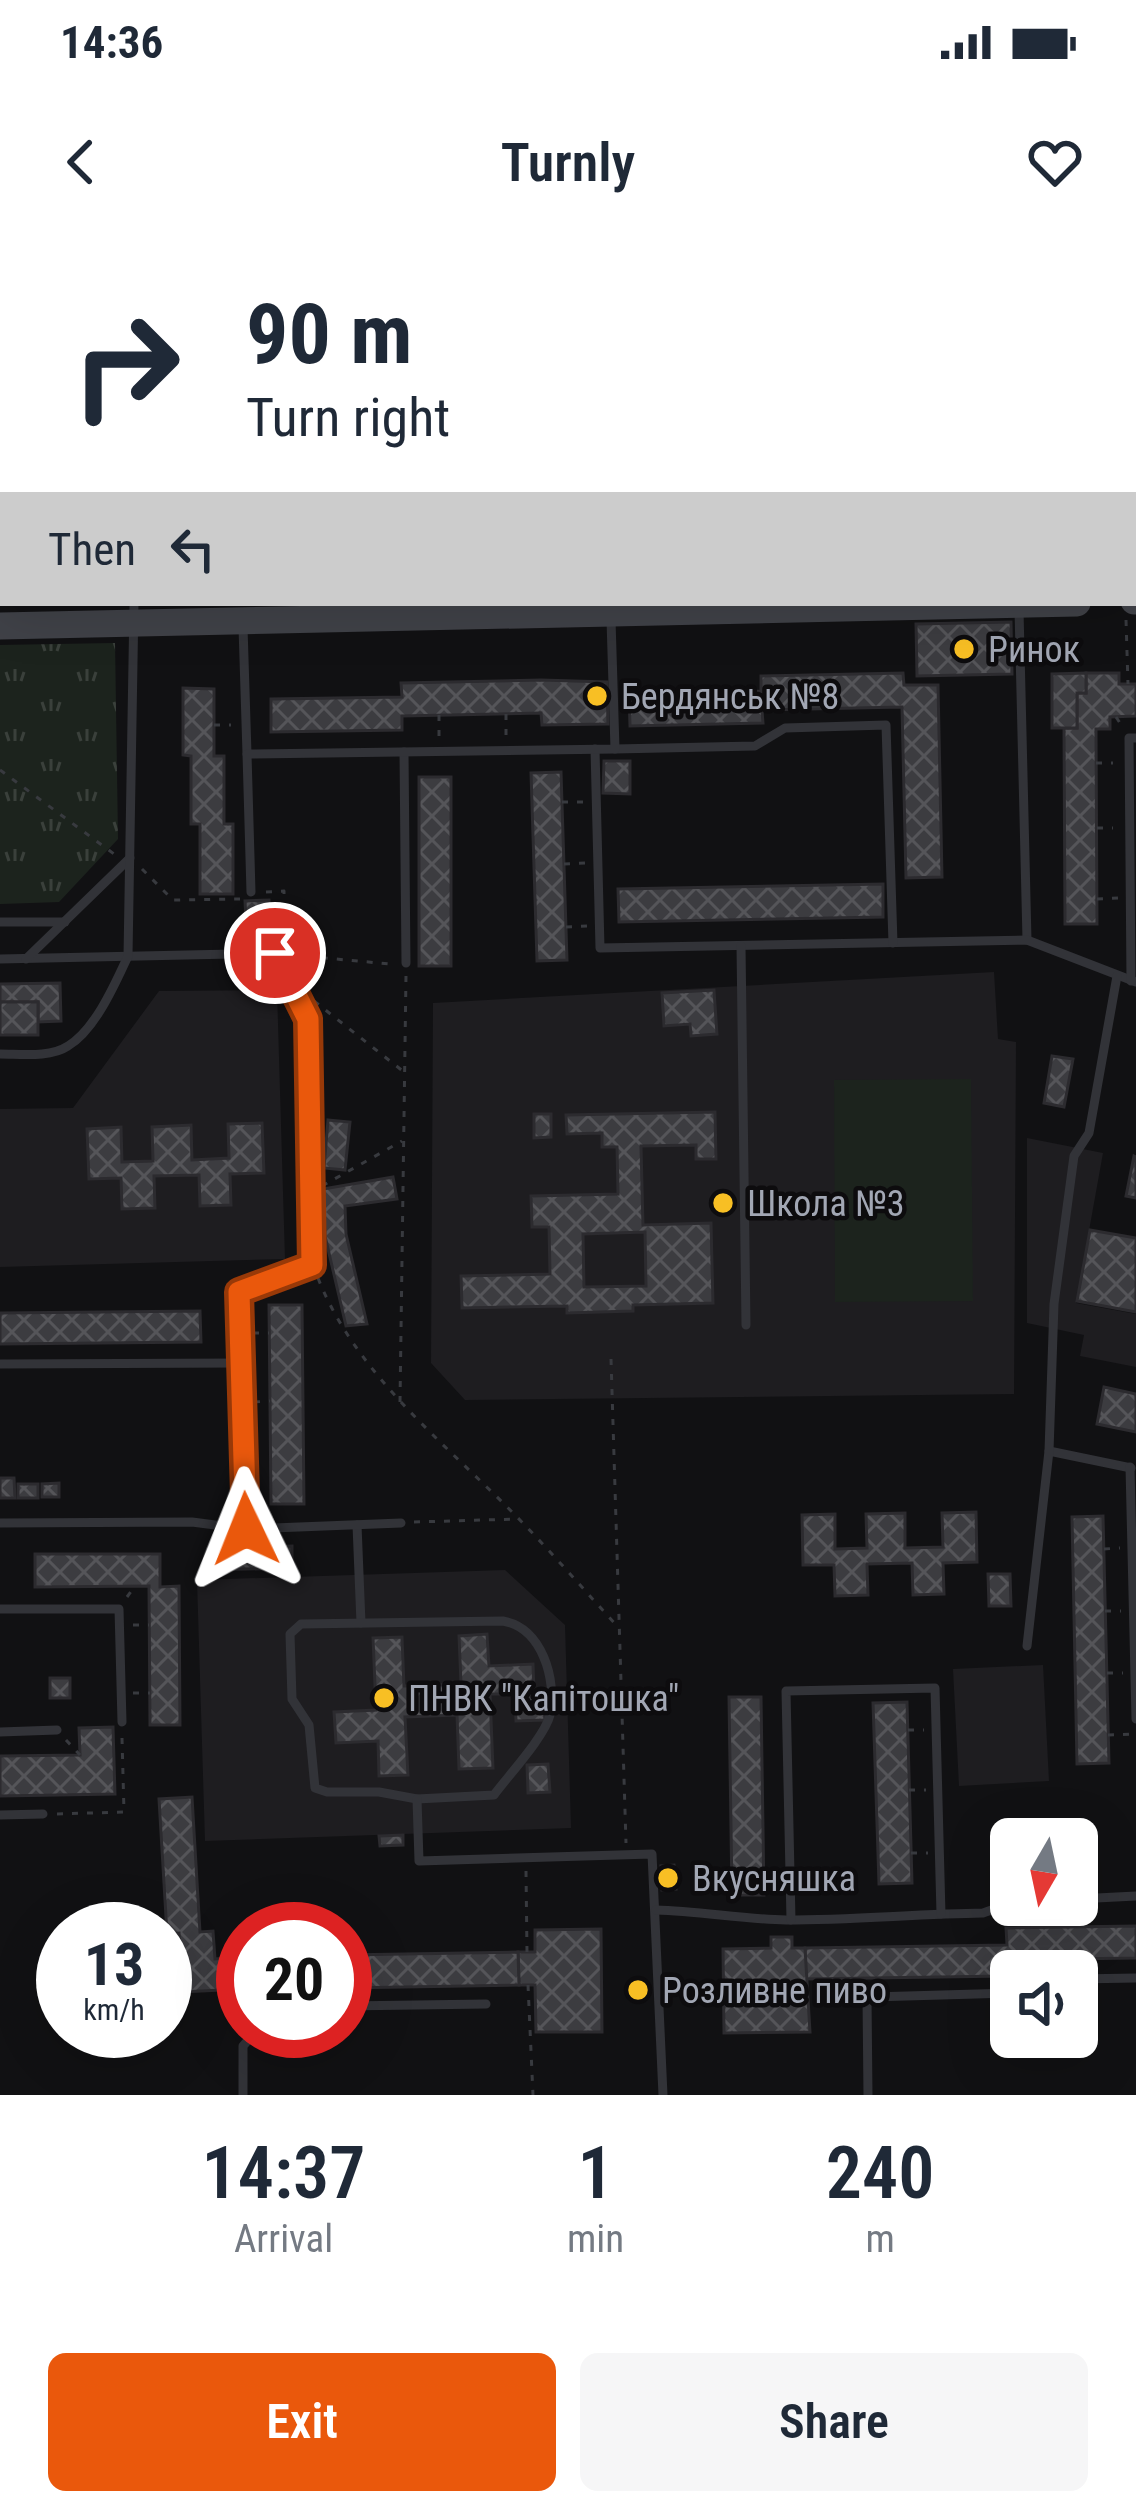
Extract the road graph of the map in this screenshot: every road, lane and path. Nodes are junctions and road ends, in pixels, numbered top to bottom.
1 (874, 606) edge
2 (1005, 606) edge
3 (1132, 606) edge
4 (736, 607) edge
5 (790, 607) edge
6 (381, 611) edge
7 (290, 612) edge
8 (134, 613) edge
9 (181, 613) edge
10 (611, 614) junction
11 (243, 622) junction
12 (0, 626) edge
13 (1128, 684) dead end
14 (506, 714) dead end
15 (439, 715) dead end
16 (214, 725) dead end
17 (246, 725) junction
18 (1136, 738) edge
19 (595, 749) junction
20 (614, 749) junction
21 (506, 750) junction
22 (439, 751) junction
23 (404, 752) junction
24 (247, 754) junction
25 (1129, 763) junction
26 (1096, 764) dead end
27 (0, 770) edge
28 (596, 801) junction
29 (562, 802) dead end
30 (1097, 828) dead end
31 (1130, 828) junction
32 (130, 857) junction
33 (598, 863) junction
34 (564, 864) dead end
35 (251, 892) junction
36 (1097, 898) dead end
37 (1130, 898) junction
38 (0, 922) edge
39 (65, 922) junction
40 (599, 926) junction
41 (566, 927) dead end
42 (1027, 940) junction
43 (893, 943) junction
44 (741, 946) junction
45 (275, 953) junction
46 (128, 956) junction
47 (26, 958) junction
48 (0, 959) edge
49 (406, 963) junction
50 (1117, 976) junction
51 (289, 981) junction
52 (1133, 981) edge
53 (0, 1054) edge
54 (404, 1072) junction
55 (404, 1140) junction
56 (311, 1193) junction
57 (312, 1265) junction
58 (746, 1325) dead end
59 (611, 1359) dead end
60 (241, 1363) junction
61 (0, 1364) edge
62 (400, 1402) junction
63 (1049, 1451) junction
64 (1133, 1468) edge
65 (520, 1519) junction
66 (401, 1522) joint
67 (0, 1523) edge
68 (357, 1525) junction
69 (246, 1529) junction
70 (0, 1610) edge
71 (361, 1623) junction
72 (149, 1625) dead end
73 (120, 1626) junction
74 (621, 1630) junction
75 (1027, 1646) dead end
76 (1136, 1719) edge
77 (122, 1722) joint
78 (57, 1730) joint
79 (0, 1732) edge
80 (1136, 1734) edge
81 (1108, 1735) dead end
82 (80, 1755) dead end
83 (417, 1799) junction
84 (44, 1814) joint
85 (0, 1815) edge
86 (626, 1854) junction
87 (525, 1858) junction
88 (1136, 1896) edge
89 (1098, 1898) edge
90 (656, 1910) junction
91 (990, 1910) edge
92 (941, 1914) junction
93 (790, 1920) junction
94 (527, 1952) dead end
95 (1136, 1978) edge
96 (1098, 1979) edge
97 (528, 1985) dead end
98 (990, 1994) edge
99 (837, 1998) dead end
100 (867, 1998) junction
101 (486, 2003) dead end
102 (372, 2005) edge
103 (242, 2058) edge
104 (243, 2095) edge
105 (533, 2095) edge
106 (663, 2095) edge
107 (868, 2095) edge

1 - 5 main road
2 - 42 lane
3 - 13 path
4 - 5 main road
4 - 10 main road
6 - 7 main road
6 - 10 main road
7 - 11 main road
8 - 9 main road
8 - 12 main road
8 - 32 lane
9 - 11 main road
10 - 20 lane
11 - 17 lane
14 - 21 path
15 - 22 path
16 - 17 path
17 - 24 lane
18 - 25 lane
19 - 20 lane
19 - 21 lane
19 - 28 lane
20 - 43 lane
21 - 22 lane
22 - 23 lane
23 - 24 lane
23 - 49 lane
24 - 35 lane
25 - 26 path
25 - 31 lane
27 - 32 path
28 - 29 path
28 - 33 lane
30 - 31 path
31 - 37 lane
32 - 35 path
32 - 39 lane
32 - 46 lane
33 - 34 path
33 - 40 lane
35 - 45 path
36 - 37 path
37 - 52 lane
38 - 39 lane
39 - 47 lane
40 - 41 path
40 - 44 lane
42 - 43 lane
42 - 50 lane
43 - 44 lane
44 - 58 lane
45 - 46 lane
45 - 49 path
45 - 51 lane
46 - 47 lane
46 - 53 lane
47 - 48 lane
49 - 54 path
50 - 52 lane
50 - 63 lane
51 - 54 path
51 - 56 lane
54 - 55 path
55 - 56 path
55 - 62 path
56 - 57 lane
57 - 60 lane
57 - 62 path
59 - 74 path
60 - 61 lane
60 - 69 lane
62 - 65 path
63 - 64 lane
63 - 75 lane
64 - 76 lane
65 - 66 path
65 - 74 path
66 - 68 lane
67 - 69 lane
68 - 69 lane
68 - 71 lane
70 - 73 lane
71 - 83 lane
71 - 83 lane
72 - 73 path
73 - 77 lane
74 - 86 path
77 - 84 path
78 - 79 lane
78 - 82 path
80 - 81 path
83 - 87 lane
84 - 85 lane
86 - 87 lane
86 - 90 lane
87 - 94 path
88 - 89 lane
90 - 93 lane
90 - 106 lane
91 - 92 lane
92 - 93 lane
92 - 93 lane
95 - 96 lane
97 - 105 path
98 - 100 lane
99 - 100 lane
100 - 107 lane
101 - 102 lane
103 - 104 lane

